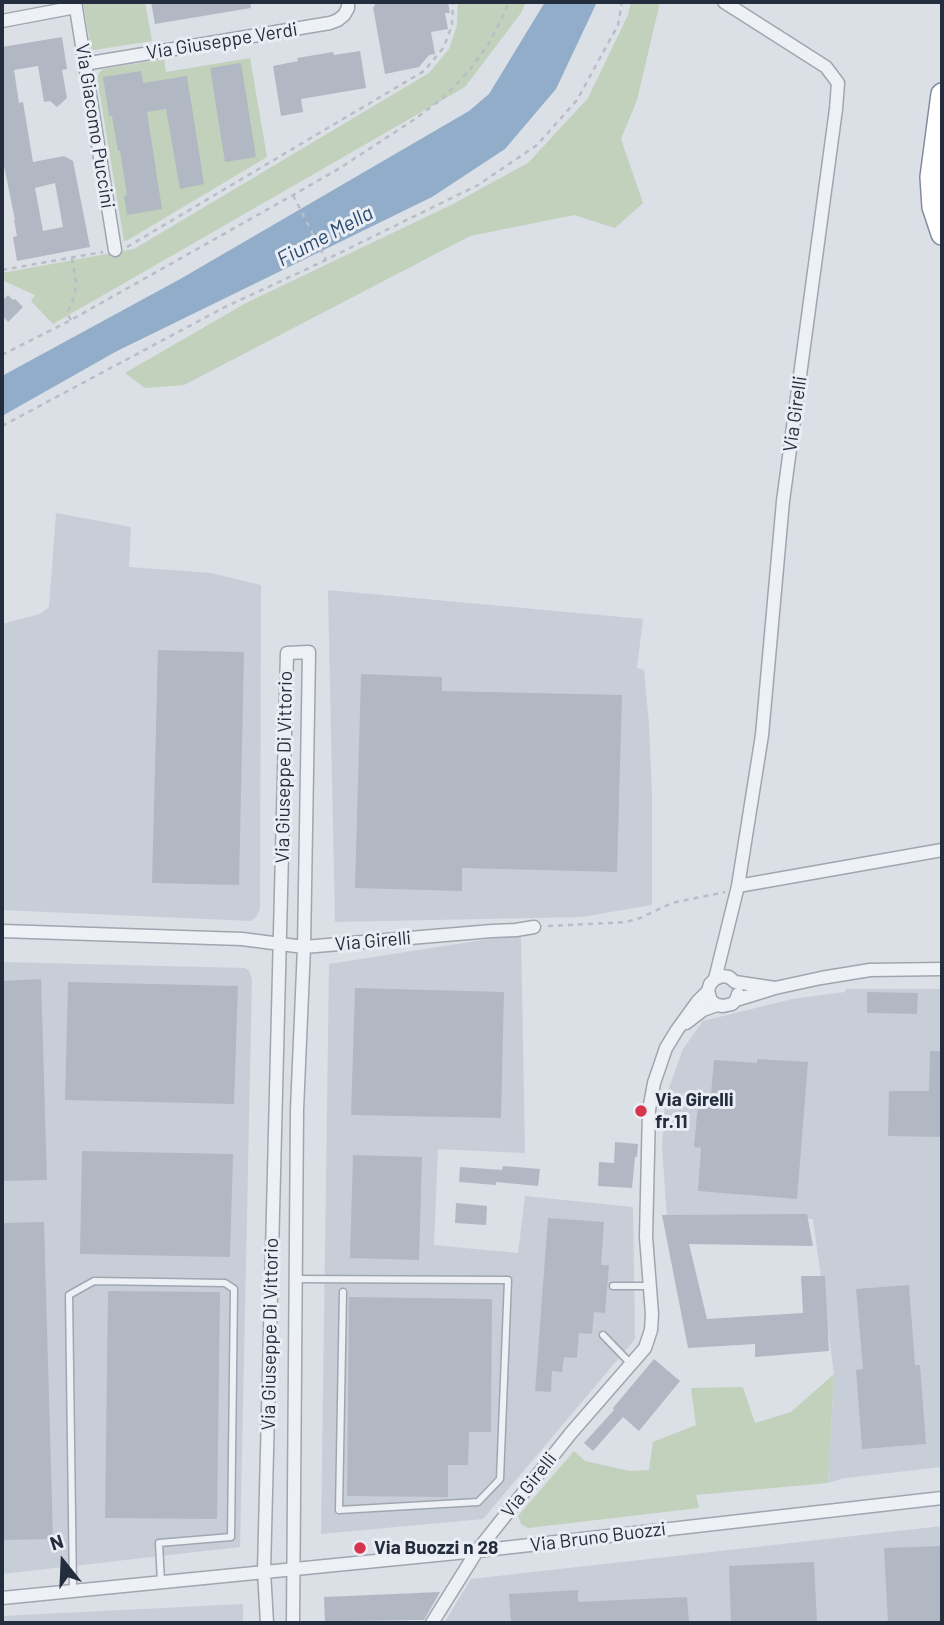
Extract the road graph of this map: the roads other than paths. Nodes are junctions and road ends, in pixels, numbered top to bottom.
1 (348, 2) edge
2 (724, 2) edge
3 (75, 4) edge
4 (2, 20) edge
5 (84, 64) junction
6 (942, 94) edge
7 (942, 234) edge
8 (115, 250) road end
9 (942, 850) edge
10 (738, 886) junction
11 (534, 927) road end
12 (2, 930) edge
13 (279, 942) junction
14 (304, 947) junction
15 (942, 969) edge
16 (735, 982) junction
17 (712, 985) junction
18 (775, 988) junction
19 (736, 1000) junction
20 (717, 1005) junction
21 (677, 1030) junction
22 (295, 1279) junction
23 (613, 1286) dead end
24 (650, 1286) junction
25 (343, 1292) dead end
26 (603, 1335) dead end
27 (631, 1364) junction
28 (942, 1498) edge
29 (477, 1551) junction
30 (293, 1569) junction
31 (264, 1572) junction
32 (161, 1582) junction
33 (73, 1591) junction
34 (2, 1598) edge
35 (267, 1623) edge
36 (293, 1623) edge
37 (432, 1623) edge

1 - 5 street, Via Giuseppe Verdi
2 - 10 street, Via Girelli
3 - 4 street
3 - 5 street, Via Giacomo Puccini
5 - 8 street, Via Giacomo Puccini
6 - 7 highway
9 - 10 street
10 - 17 street, Via Girelli
11 - 14 street, Via Girelli
12 - 13 street, Via Girelli
13 - 14 street, Via Girelli
13 - 14 street, Via Giuseppe Di Vittorio
13 - 31 street, Via Giuseppe Di Vittorio
14 - 22 street, Via Giuseppe Di Vittorio
15 - 18 street, Via Girelli
16 - 17 street
16 - 18 street
16 - 19 street
17 - 20 street
17 - 21 street, Via Girelli
18 - 19 street, Via Girelli
19 - 20 street, Via Girelli
20 - 21 street, Via Girelli
21 - 24 street, Via Girelli
22 - 25 lane
22 - 30 street, Via Giuseppe Di Vittorio
23 - 24 lane
24 - 27 street, Via Girelli
26 - 27 lane
27 - 29 street, Via Girelli
28 - 29 street, Via Bruno Buozzi
29 - 30 street, Via Bruno Buozzi
29 - 37 street, Via Girelli
30 - 31 street, Via Bruno Buozzi
30 - 36 street, Via Giuseppe Di Vittorio
31 - 32 street, Via Bruno Buozzi
31 - 35 street, Via Giuseppe Di Vittorio
32 - 33 street, Via Bruno Buozzi
32 - 33 lane
33 - 34 street, Via Bruno Buozzi

